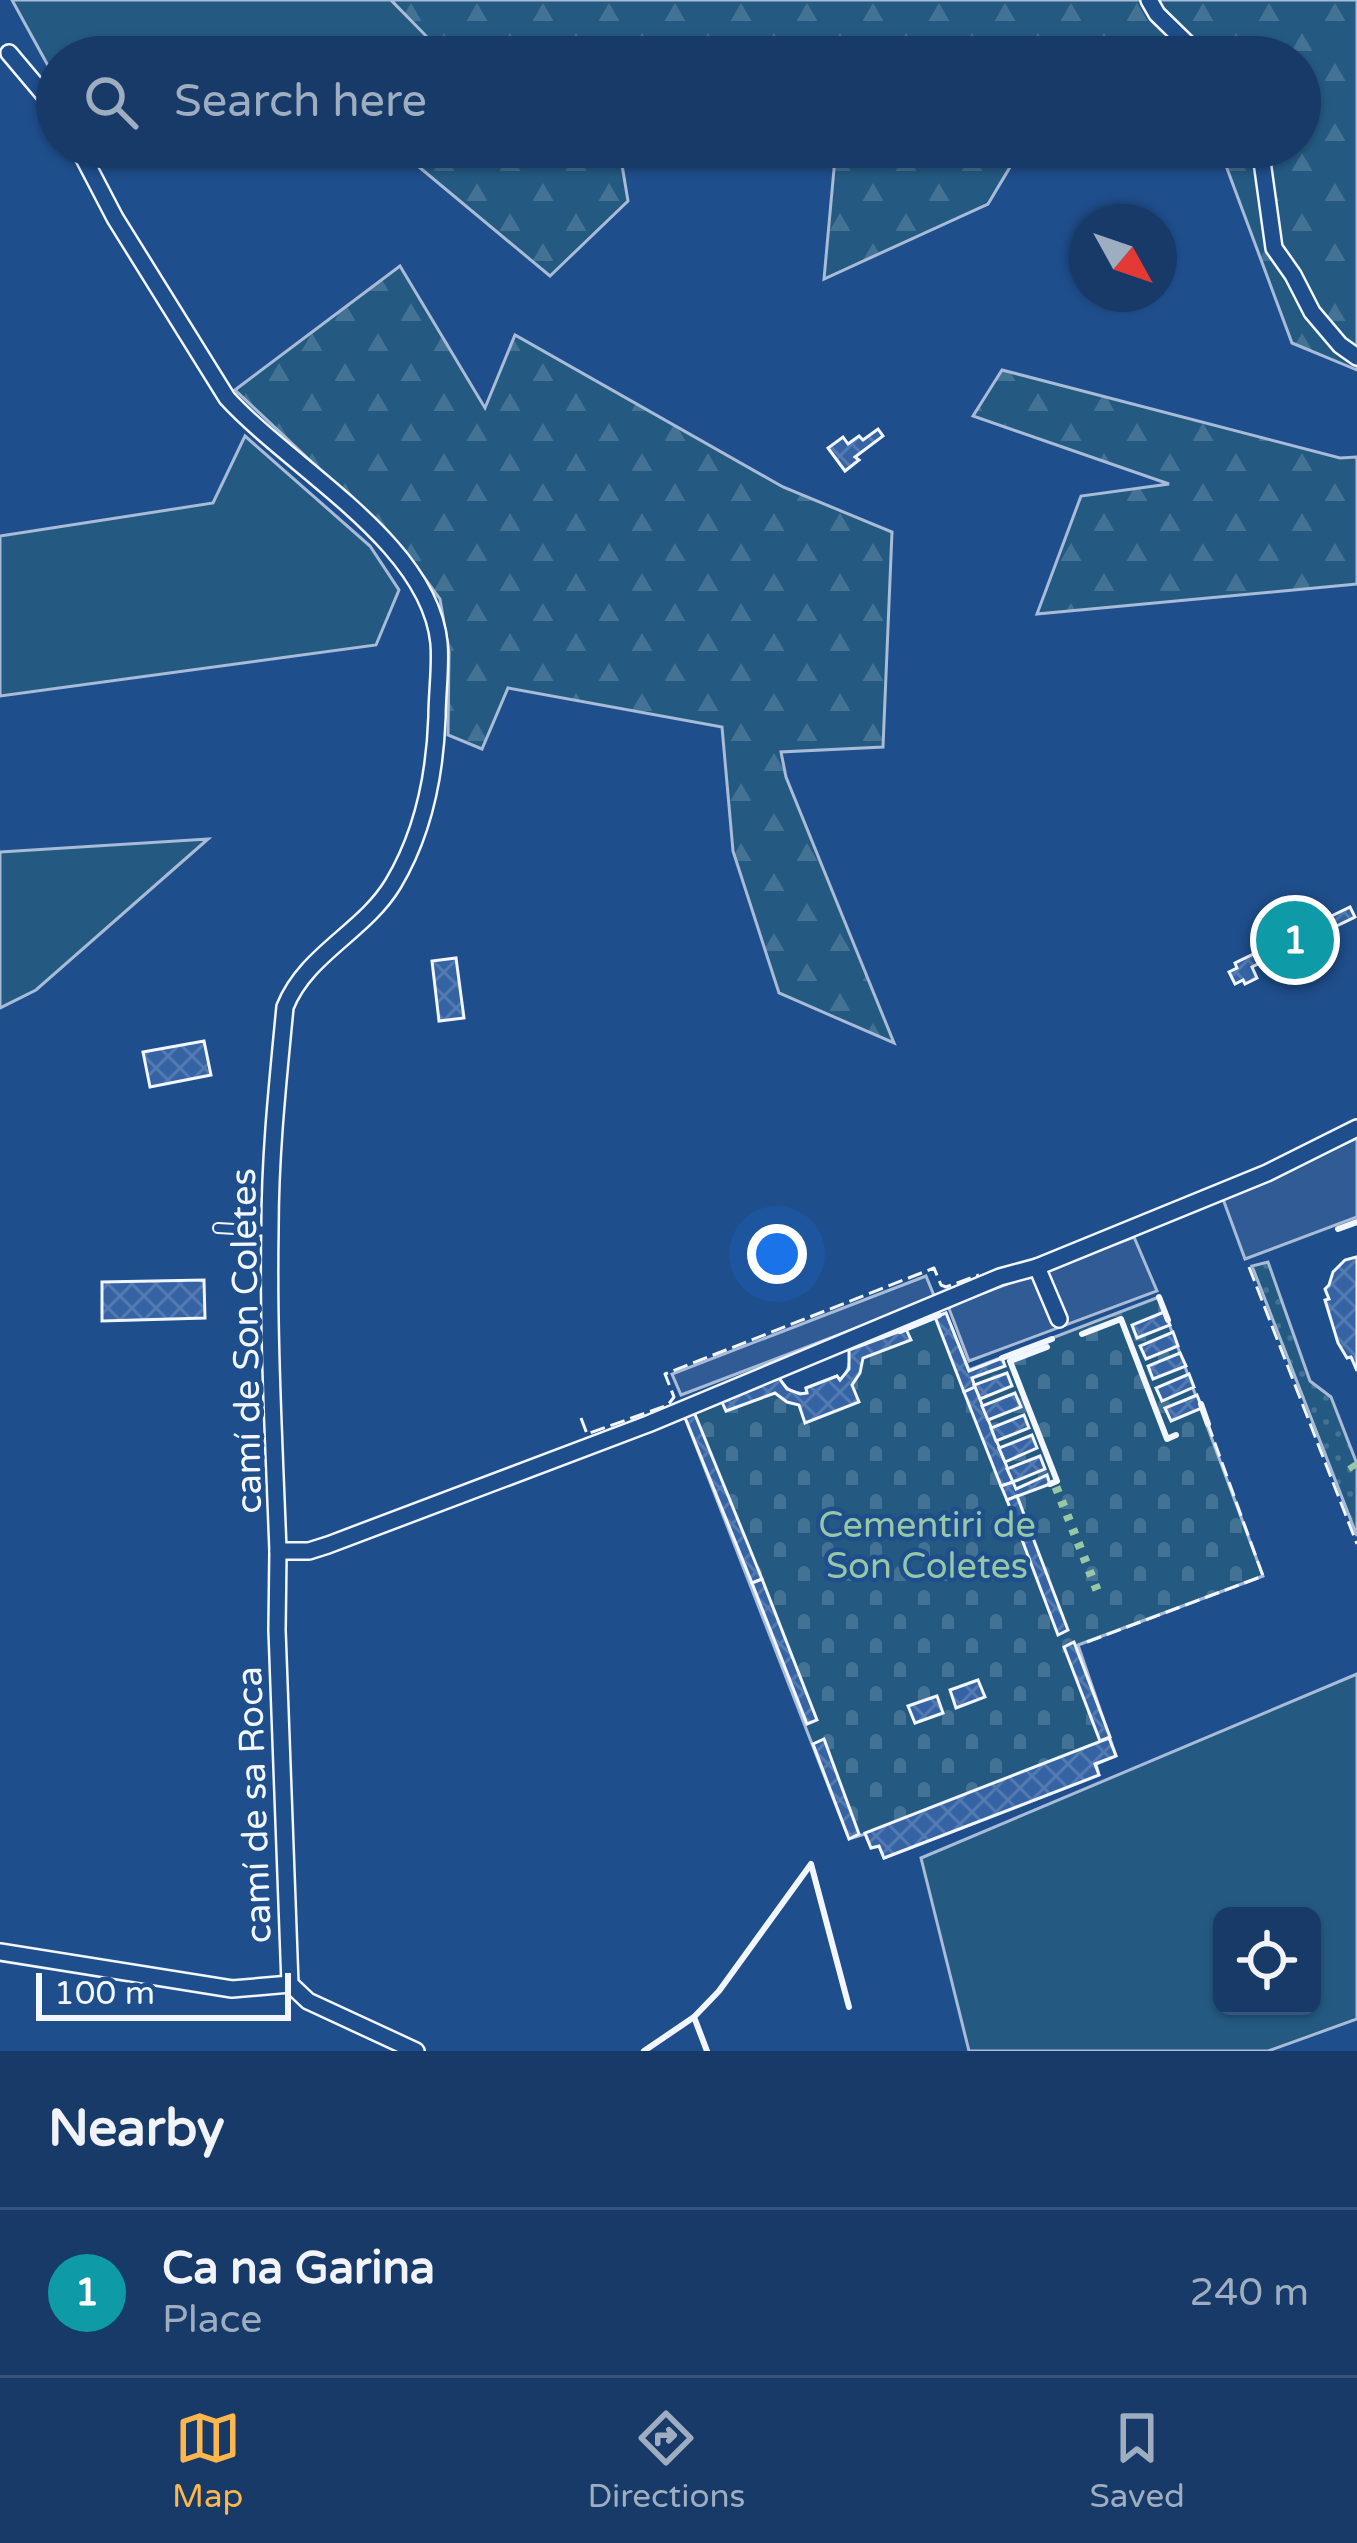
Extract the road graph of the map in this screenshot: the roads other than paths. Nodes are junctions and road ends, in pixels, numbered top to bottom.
1 (1149, 0) edge
2 (1180, 36) edge
3 (9, 53) dead end
4 (36, 85) edge
5 (89, 168) edge
6 (1263, 168) edge
7 (1357, 357) edge
8 (1357, 1128) edge
9 (218, 1228) dead end
10 (269, 1231) junction
11 (1037, 1267) junction
12 (1059, 1319) dead end
13 (278, 1551) junction
14 (0, 1952) edge
15 (290, 1984) junction
16 (416, 2051) edge

1 - 2 street
3 - 4 street
5 - 10 street, camí de Son Coletes
6 - 7 street
8 - 11 street, camí de Son Coletes
9 - 10 lane
10 - 13 street, camí de Son Coletes
11 - 12 street
11 - 13 street, camí de Son Coletes
13 - 15 street, camí de sa Roca
14 - 15 street
15 - 16 street, camí de sa Roca

